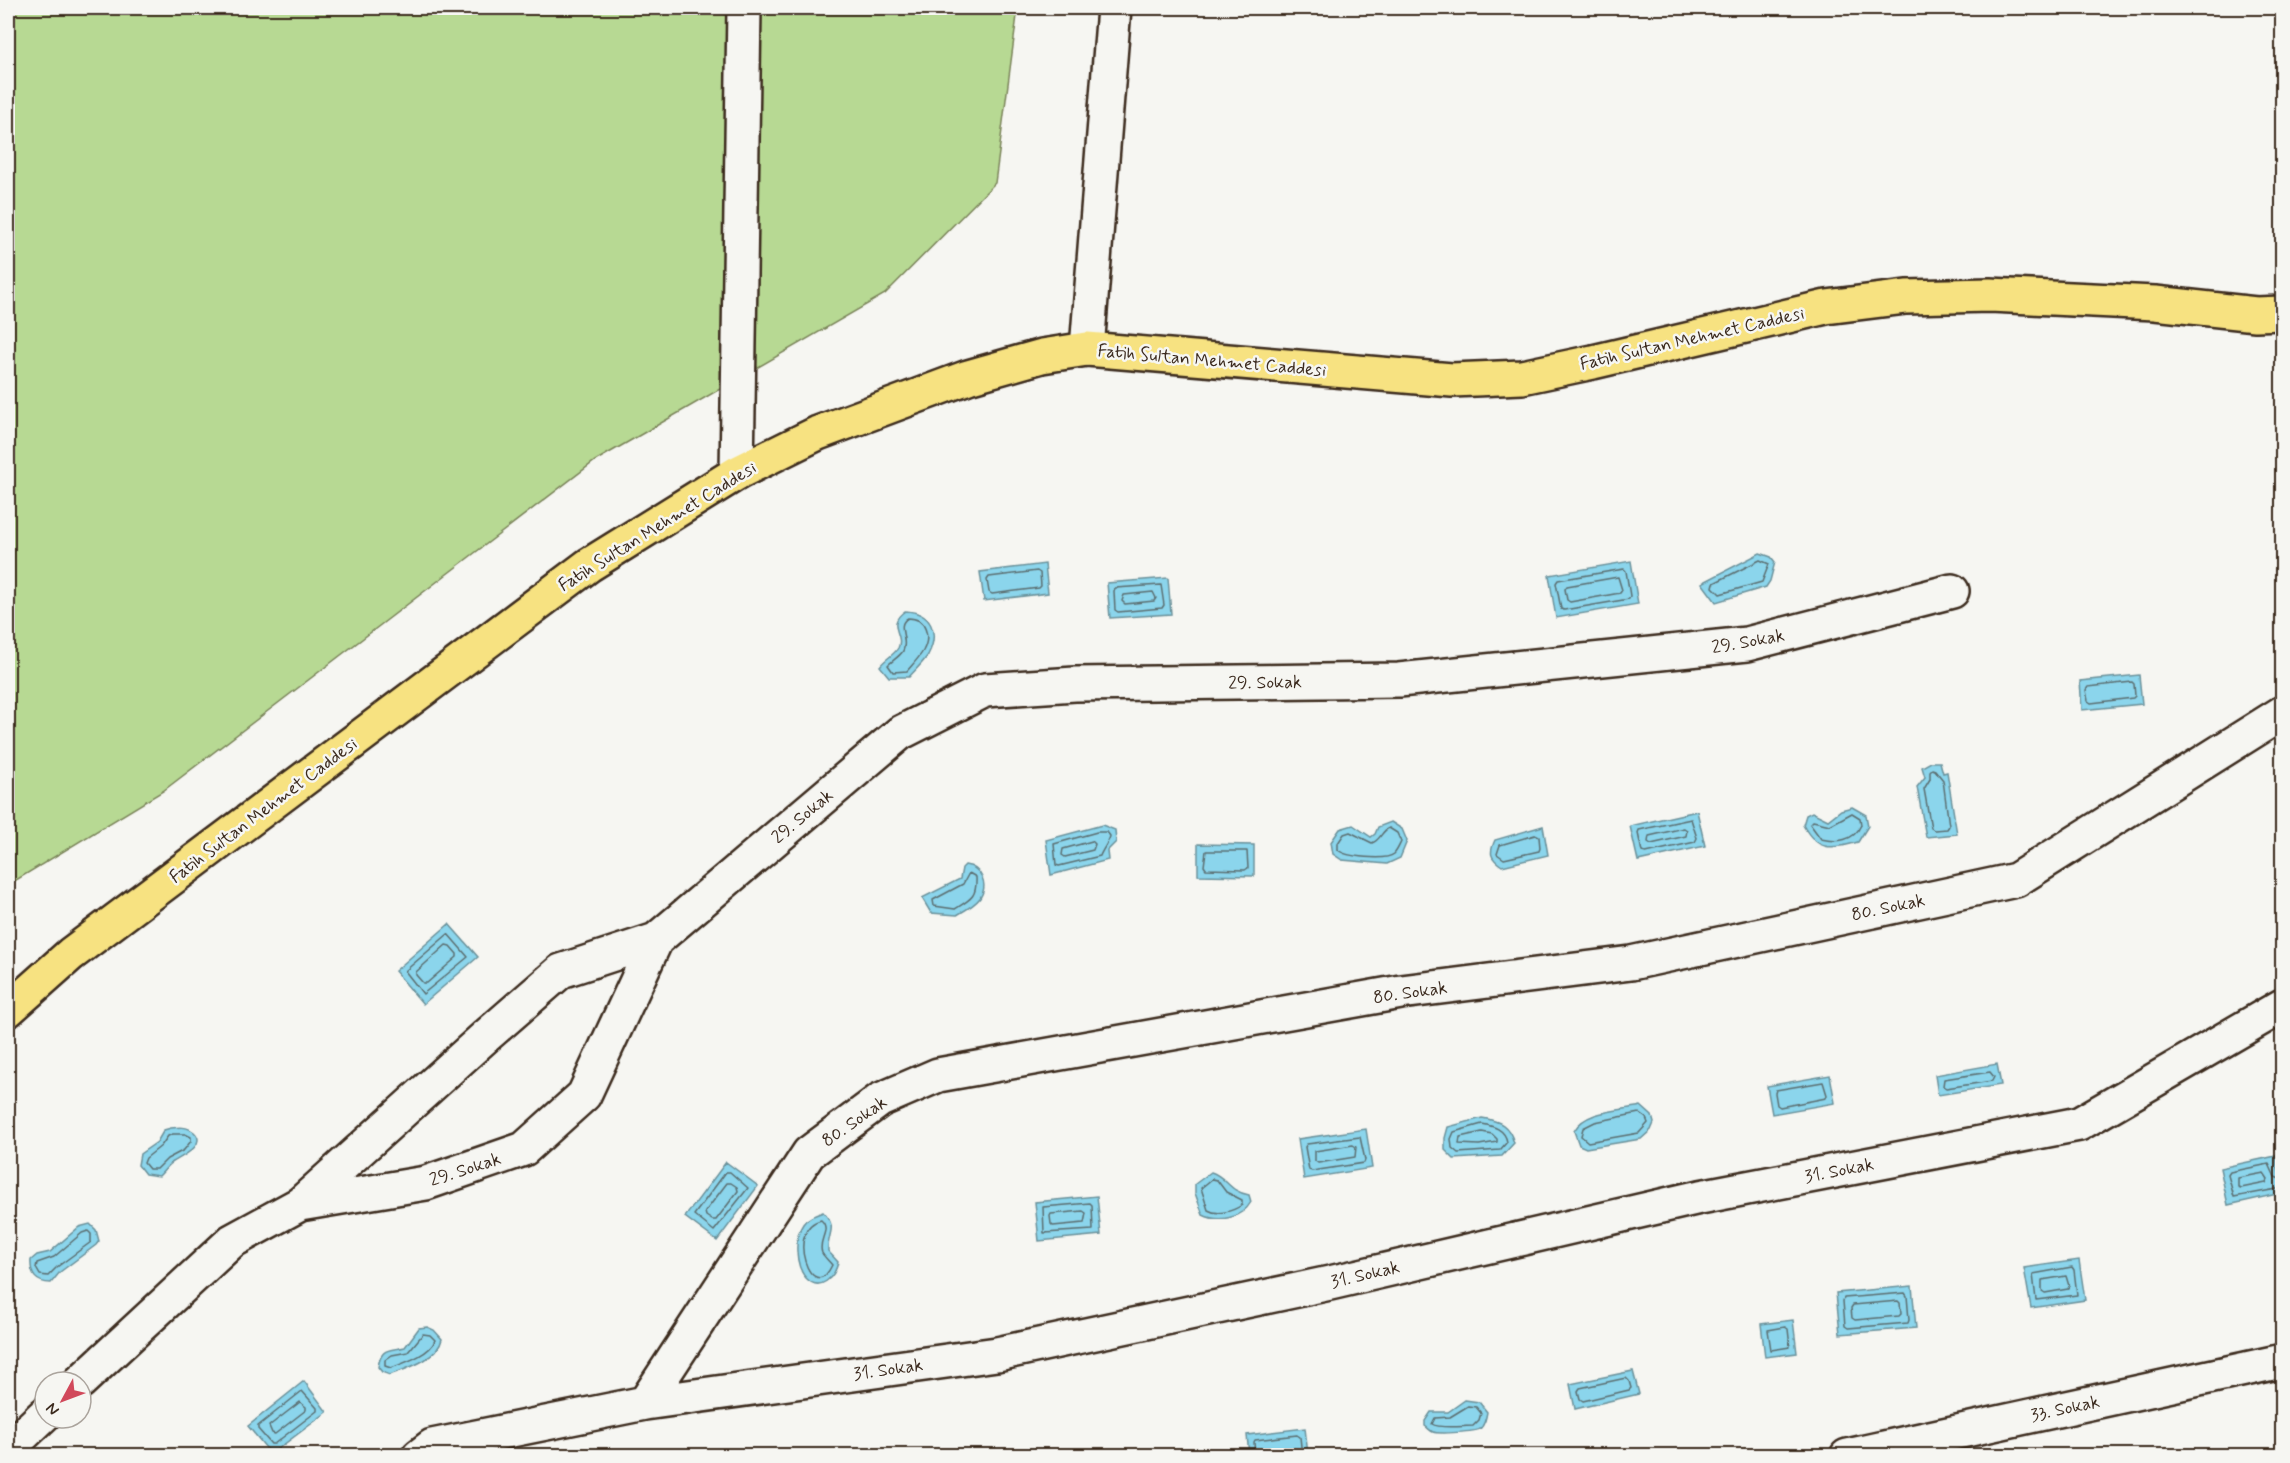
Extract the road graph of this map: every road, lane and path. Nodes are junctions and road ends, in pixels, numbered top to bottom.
1 (744, 8) edge
2 (1114, 8) edge
3 (2283, 314) edge
4 (1087, 349) junction
5 (736, 473) junction
6 (1952, 591) dead end
7 (2283, 713) edge
8 (656, 940) junction
9 (2283, 1006) edge
10 (8, 1010) edge
11 (300, 1204) junction
12 (2283, 1361) edge
13 (93, 1370) edge
14 (645, 1403) junction
15 (33, 1425) edge
16 (8, 1449) edge
17 (419, 1455) edge
18 (1847, 1455) edge

1 - 5 street
2 - 4 street
3 - 4 main road, Fatih Sultan Mehmet Caddesi
4 - 5 main road, Fatih Sultan Mehmet Caddesi
5 - 10 main road, Fatih Sultan Mehmet Caddesi
6 - 8 street, 29. Sokak
7 - 14 street, 80. Sokak
8 - 11 street, 29. Sokak
8 - 11 street, 29. Sokak
9 - 14 street, 31. Sokak
11 - 13 street, 29. Sokak
12 - 18 street, 33. Sokak
14 - 17 street, 31. Sokak
15 - 16 street

